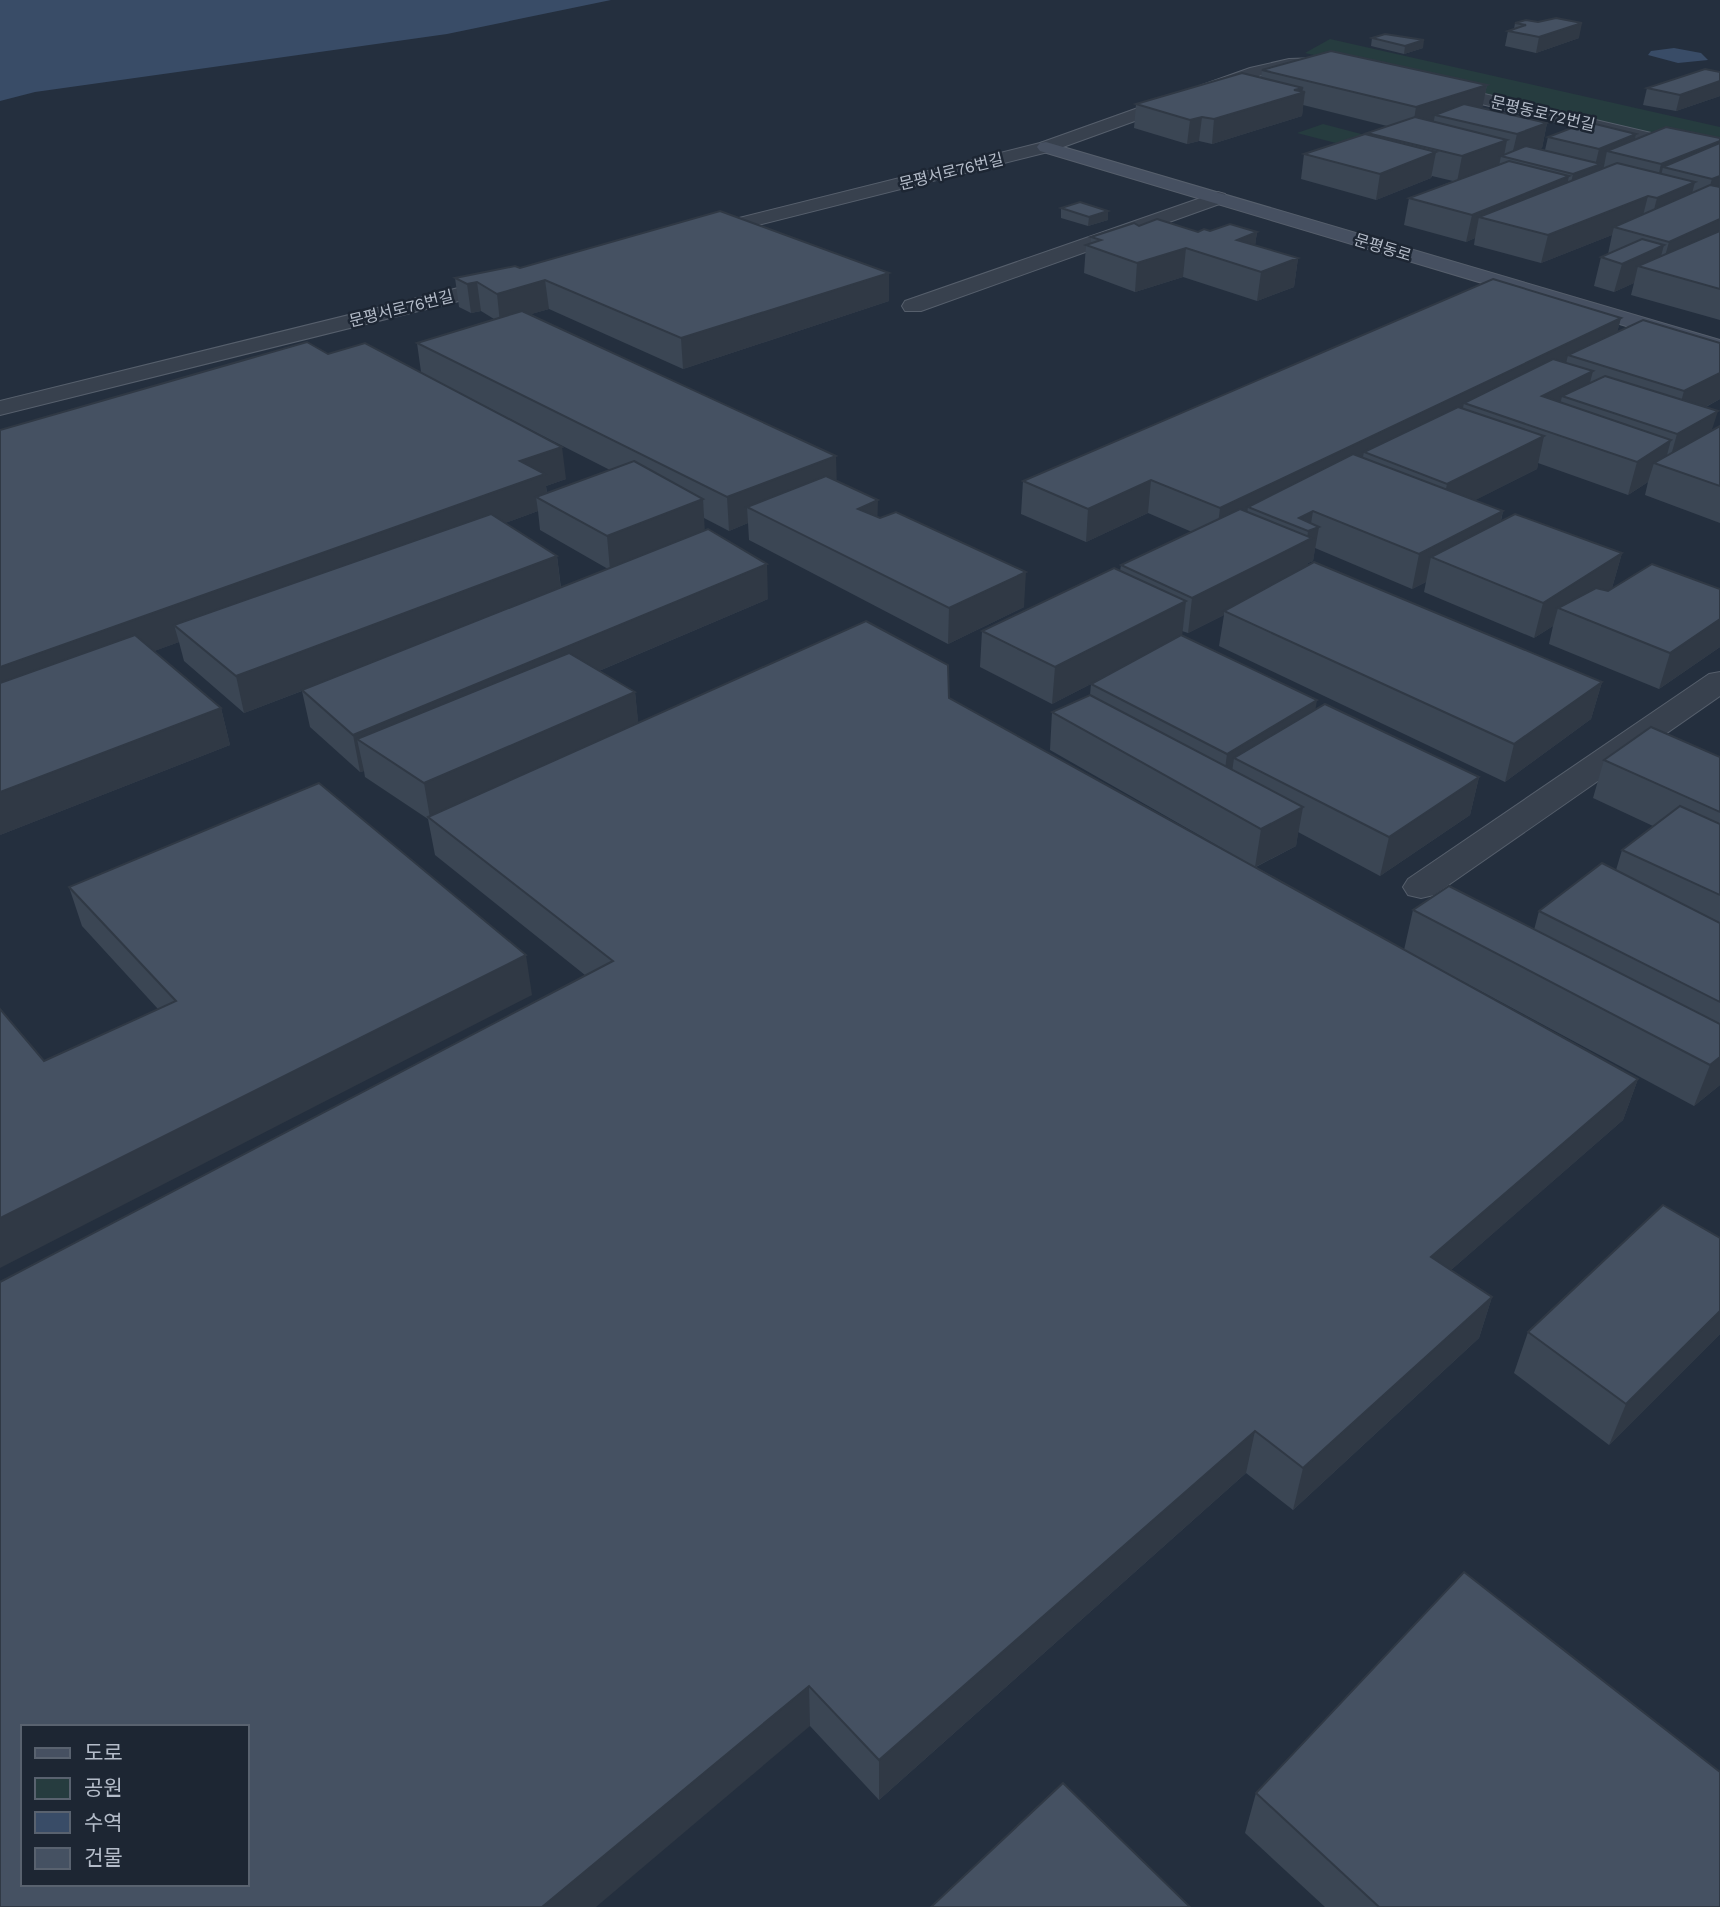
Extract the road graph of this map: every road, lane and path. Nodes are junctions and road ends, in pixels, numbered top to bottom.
1 (1355, 68) edge
2 (1422, 84) edge
3 (1046, 148) junction
4 (1720, 155) edge
5 (1218, 198) junction
6 (684, 238) edge
7 (523, 278) edge
8 (913, 306) dead end
9 (1720, 347) edge
10 (0, 408) edge
11 (1720, 681) edge
12 (1421, 887) dead end

1 - 3 street
2 - 4 street, 문평동로72번길
3 - 5 main road, 문평동로
3 - 6 street, 문평서로76번길
5 - 8 street
5 - 9 main road, 문평동로
7 - 10 street, 문평서로76번길
11 - 12 street

